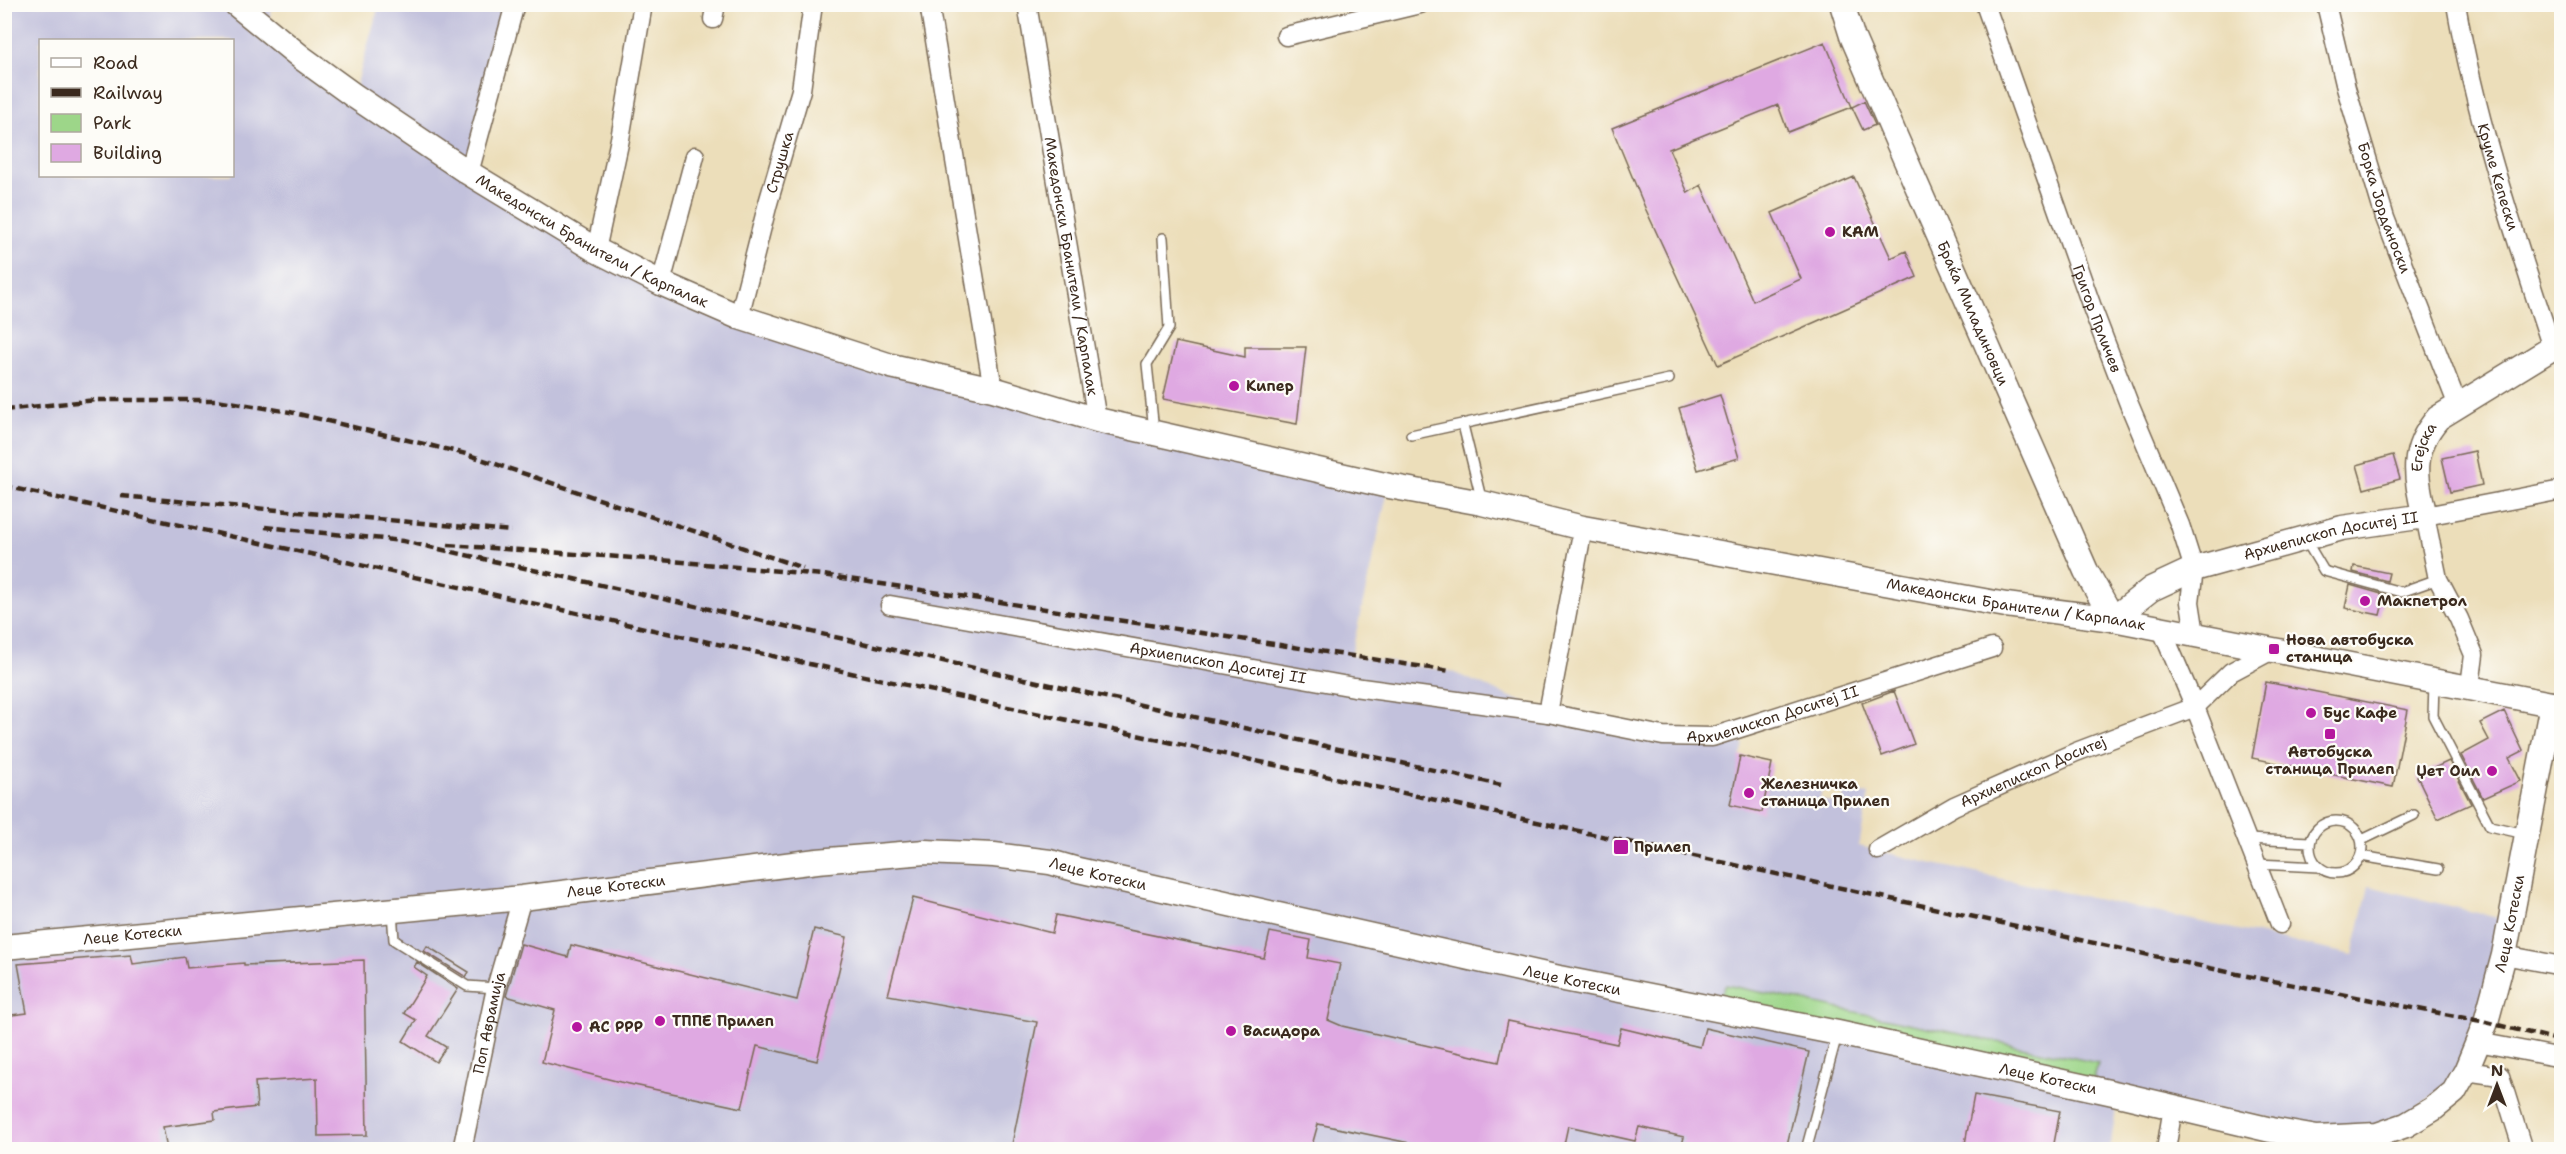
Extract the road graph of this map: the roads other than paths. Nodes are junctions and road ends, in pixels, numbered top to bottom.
1 (236, 4) edge
2 (515, 4) edge
3 (643, 4) edge
4 (813, 4) edge
5 (929, 4) edge
6 (1028, 4) edge
7 (1420, 4) edge
8 (1842, 4) edge
9 (1985, 4) edge
10 (2326, 4) edge
11 (2456, 4) edge
12 (1286, 36) dead end
13 (695, 156) dead end
14 (469, 173) junction
15 (1163, 238) dead end
16 (596, 250) junction
17 (661, 284) junction
18 (739, 317) junction
19 (2557, 345) edge
20 (1670, 379) dead end
21 (993, 390) junction
22 (2458, 405) junction
23 (1097, 420) junction
24 (1463, 425) junction
25 (1155, 433) junction
26 (1411, 435) dead end
27 (2562, 490) edge
28 (1482, 503) junction
29 (2425, 516) junction
30 (1583, 528) junction
31 (2305, 538) junction
32 (2194, 569) junction
33 (2438, 579) junction
34 (890, 605) dead end
35 (2113, 619) junction
36 (2161, 628) junction
37 (2195, 634) junction
38 (1992, 648) dead end
39 (2274, 649) junction
40 (2434, 680) junction
41 (2470, 686) junction
42 (2557, 705) edge
43 (2195, 707) junction
44 (1548, 713) junction
45 (2414, 815) dead end
46 (2526, 834) junction
47 (2247, 839) junction
48 (2362, 840) junction
49 (2310, 842) junction
50 (1878, 850) dead end
51 (2361, 856) junction
52 (2256, 864) junction
53 (2319, 867) junction
54 (2438, 869) dead end
55 (522, 898) junction
56 (392, 909) junction
57 (2280, 924) dead end
58 (4, 947) edge
59 (2504, 955) junction
60 (2562, 966) edge
61 (496, 988) junction
62 (1838, 1033) junction
63 (2478, 1042) junction
64 (2562, 1058) edge
65 (2466, 1071) junction
66 (2172, 1107) junction
67 (2317, 1144) edge
68 (462, 1149) edge
69 (1806, 1149) edge
70 (2166, 1149) edge
71 (2523, 1149) edge

1 - 14 main road, Македонски Бранители / Карпалак
2 - 14 street
3 - 16 street
4 - 18 street, Струшка
5 - 21 street
6 - 23 street, Македонски Бранители / Карпалак
7 - 12 street
8 - 35 main road, Браќа Миладиновци
9 - 32 street, Григор Прличев
10 - 22 street, Борка Јорданоски
11 - 19 street, Круме Кепески
13 - 17 street
14 - 16 main road, Македонски Бранители / Карпалак
15 - 25 lane
16 - 17 main road, Македонски Бранители / Карпалак
17 - 18 main road, Македонски Бранители / Карпалак
18 - 21 main road, Македонски Бранители / Карпалак
19 - 22 main road, Егејска
20 - 24 lane
21 - 23 main road, Македонски Бранители / Карпалак
22 - 29 main road, Егејска
23 - 25 main road, Македонски Бранители / Карпалак
24 - 26 lane
24 - 28 lane
25 - 28 main road, Македонски Бранители / Карпалак
27 - 29 street, Архиепископ Доситеј II
28 - 30 main road, Македонски Бранители / Карпалак
29 - 31 main road, Архиепископ Доситеј II
29 - 33 street, Егејска
30 - 35 main road, Македонски Бранители / Карпалак
30 - 44 street
31 - 32 main road, Архиепископ Доситеј II
31 - 33 lane
32 - 35 main road, Архиепископ Доситеј II
32 - 37 street, Григор Прличев
33 - 41 street, Егејска
34 - 44 street, Архиепископ Доситеј II
35 - 36 main road, Македонски Бранители / Карпалак
36 - 37 main road, Македонски Бранители / Карпалак
36 - 43 street
37 - 39 main road, Македонски Бранители / Карпалак
38 - 44 street, Архиепископ Доситеј II
39 - 40 main road, Македонски Бранители / Карпалак
39 - 43 street, Архиепископ Доситеј
40 - 41 main road, Македонски Бранители / Карпалак
40 - 46 lane
41 - 42 main road, Македонски Бранители / Карпалак
42 - 46 main road, Леце Котески
43 - 47 street
43 - 50 street, Архиепископ Доситеј
45 - 48 lane
46 - 59 main road, Леце Котески
47 - 49 lane
47 - 52 street
48 - 49 lane
48 - 51 lane
49 - 53 lane
51 - 53 lane
51 - 54 lane
52 - 53 lane
52 - 57 street
55 - 56 main road, Леце Котески
55 - 61 street, Поп Аврамија
55 - 62 main road, Леце Котески
56 - 58 main road, Леце Котески
56 - 61 lane
59 - 60 street
59 - 63 main road, Леце Котески
61 - 68 street, Поп Аврамија
62 - 66 main road, Леце Котески
62 - 69 lane
63 - 64 street
63 - 65 main road, Леце Котески
65 - 67 main road, Леце Котески
65 - 71 street
66 - 67 main road, Леце Котески
66 - 70 street

